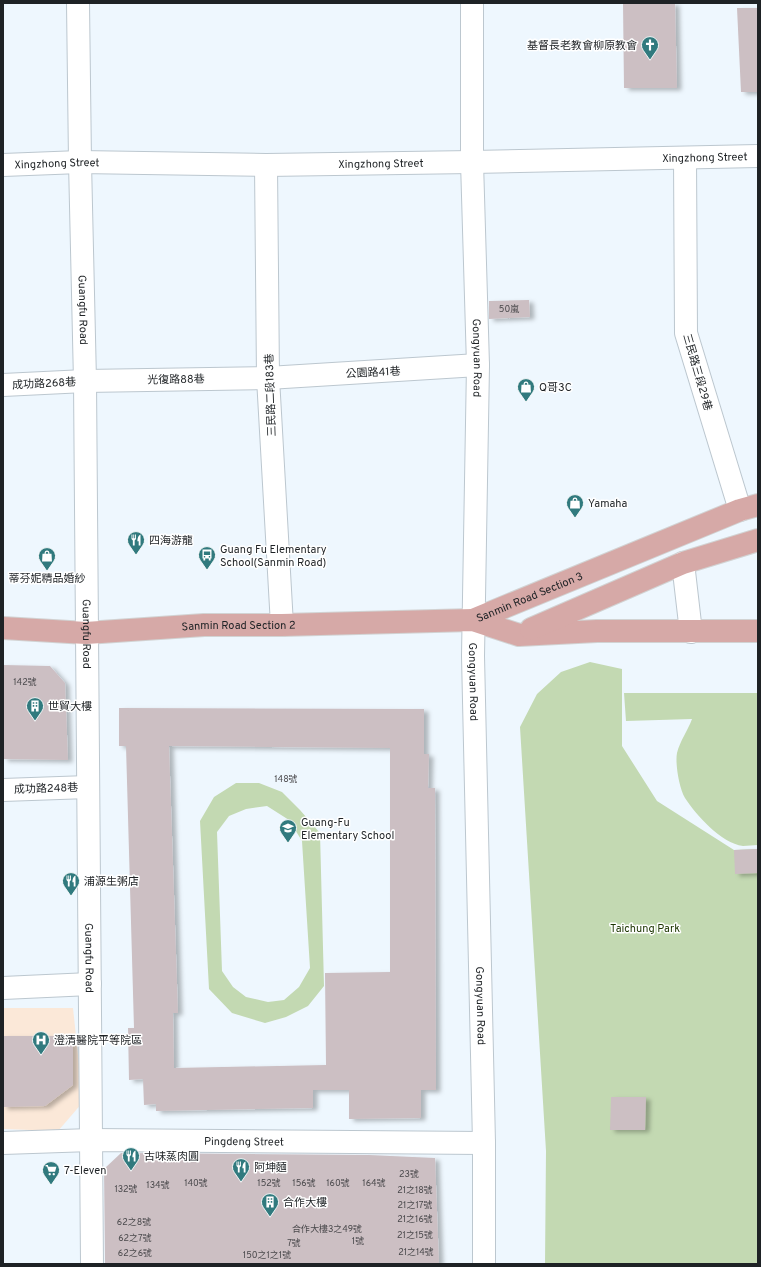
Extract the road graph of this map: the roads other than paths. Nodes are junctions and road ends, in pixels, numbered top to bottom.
1 (78, 3) edge
2 (472, 3) edge
3 (758, 156) edge
4 (685, 158) junction
5 (80, 162) junction
6 (472, 162) junction
7 (3, 165) edge
8 (266, 165) junction
9 (478, 365) junction
10 (268, 378) junction
11 (85, 381) junction
12 (3, 385) edge
13 (749, 508) edge
14 (758, 540) edge
15 (683, 564) junction
16 (474, 620) junction
17 (282, 625) junction
18 (3, 628) edge
19 (758, 631) edge
20 (691, 632) junction
21 (86, 633) junction
22 (519, 635) junction
23 (88, 787) junction
24 (3, 790) edge
25 (90, 984) junction
26 (3, 988) edge
27 (91, 1140) junction
28 (484, 1142) junction
29 (3, 1143) edge
30 (92, 1264) edge
31 (484, 1264) edge

1 - 5 street, Guangfu Road
2 - 6 street, Gongyuan Road
3 - 4 street, Xingzhong Street
4 - 6 street, Xingzhong Street
4 - 13 street, 三民路三段29巷
5 - 7 street, Xingzhong Street
5 - 8 street, Xingzhong Street
5 - 11 street, Guangfu Road
6 - 8 street, Xingzhong Street
6 - 9 street, Gongyuan Road
8 - 10 street, 三民路二段183巷
9 - 10 street, 公園路41巷
9 - 16 street, Gongyuan Road
10 - 11 street, 光復路88巷
10 - 17 street, 三民路二段183巷
11 - 12 street, 成功路268巷
11 - 21 street, Guangfu Road
13 - 16 main road, Sanmin Road Section 3
14 - 15 main road
15 - 20 street
15 - 22 main road
16 - 17 main road, Sanmin Road Section 2
16 - 22 main road, Sanmin Road Section 3
16 - 28 street, Gongyuan Road
17 - 21 main road, Sanmin Road Section 2
18 - 21 main road, Sanmin Road Section 2
19 - 20 main road
20 - 22 main road
21 - 23 street, Guangfu Road
23 - 24 street, 成功路248巷
23 - 25 street, Guangfu Road
25 - 26 street
25 - 27 street, Guangfu Road
27 - 28 street, Pingdeng Street
27 - 29 street, Pingdeng Street
27 - 30 street, Guangfu Road
28 - 31 street, Gongyuan Road

